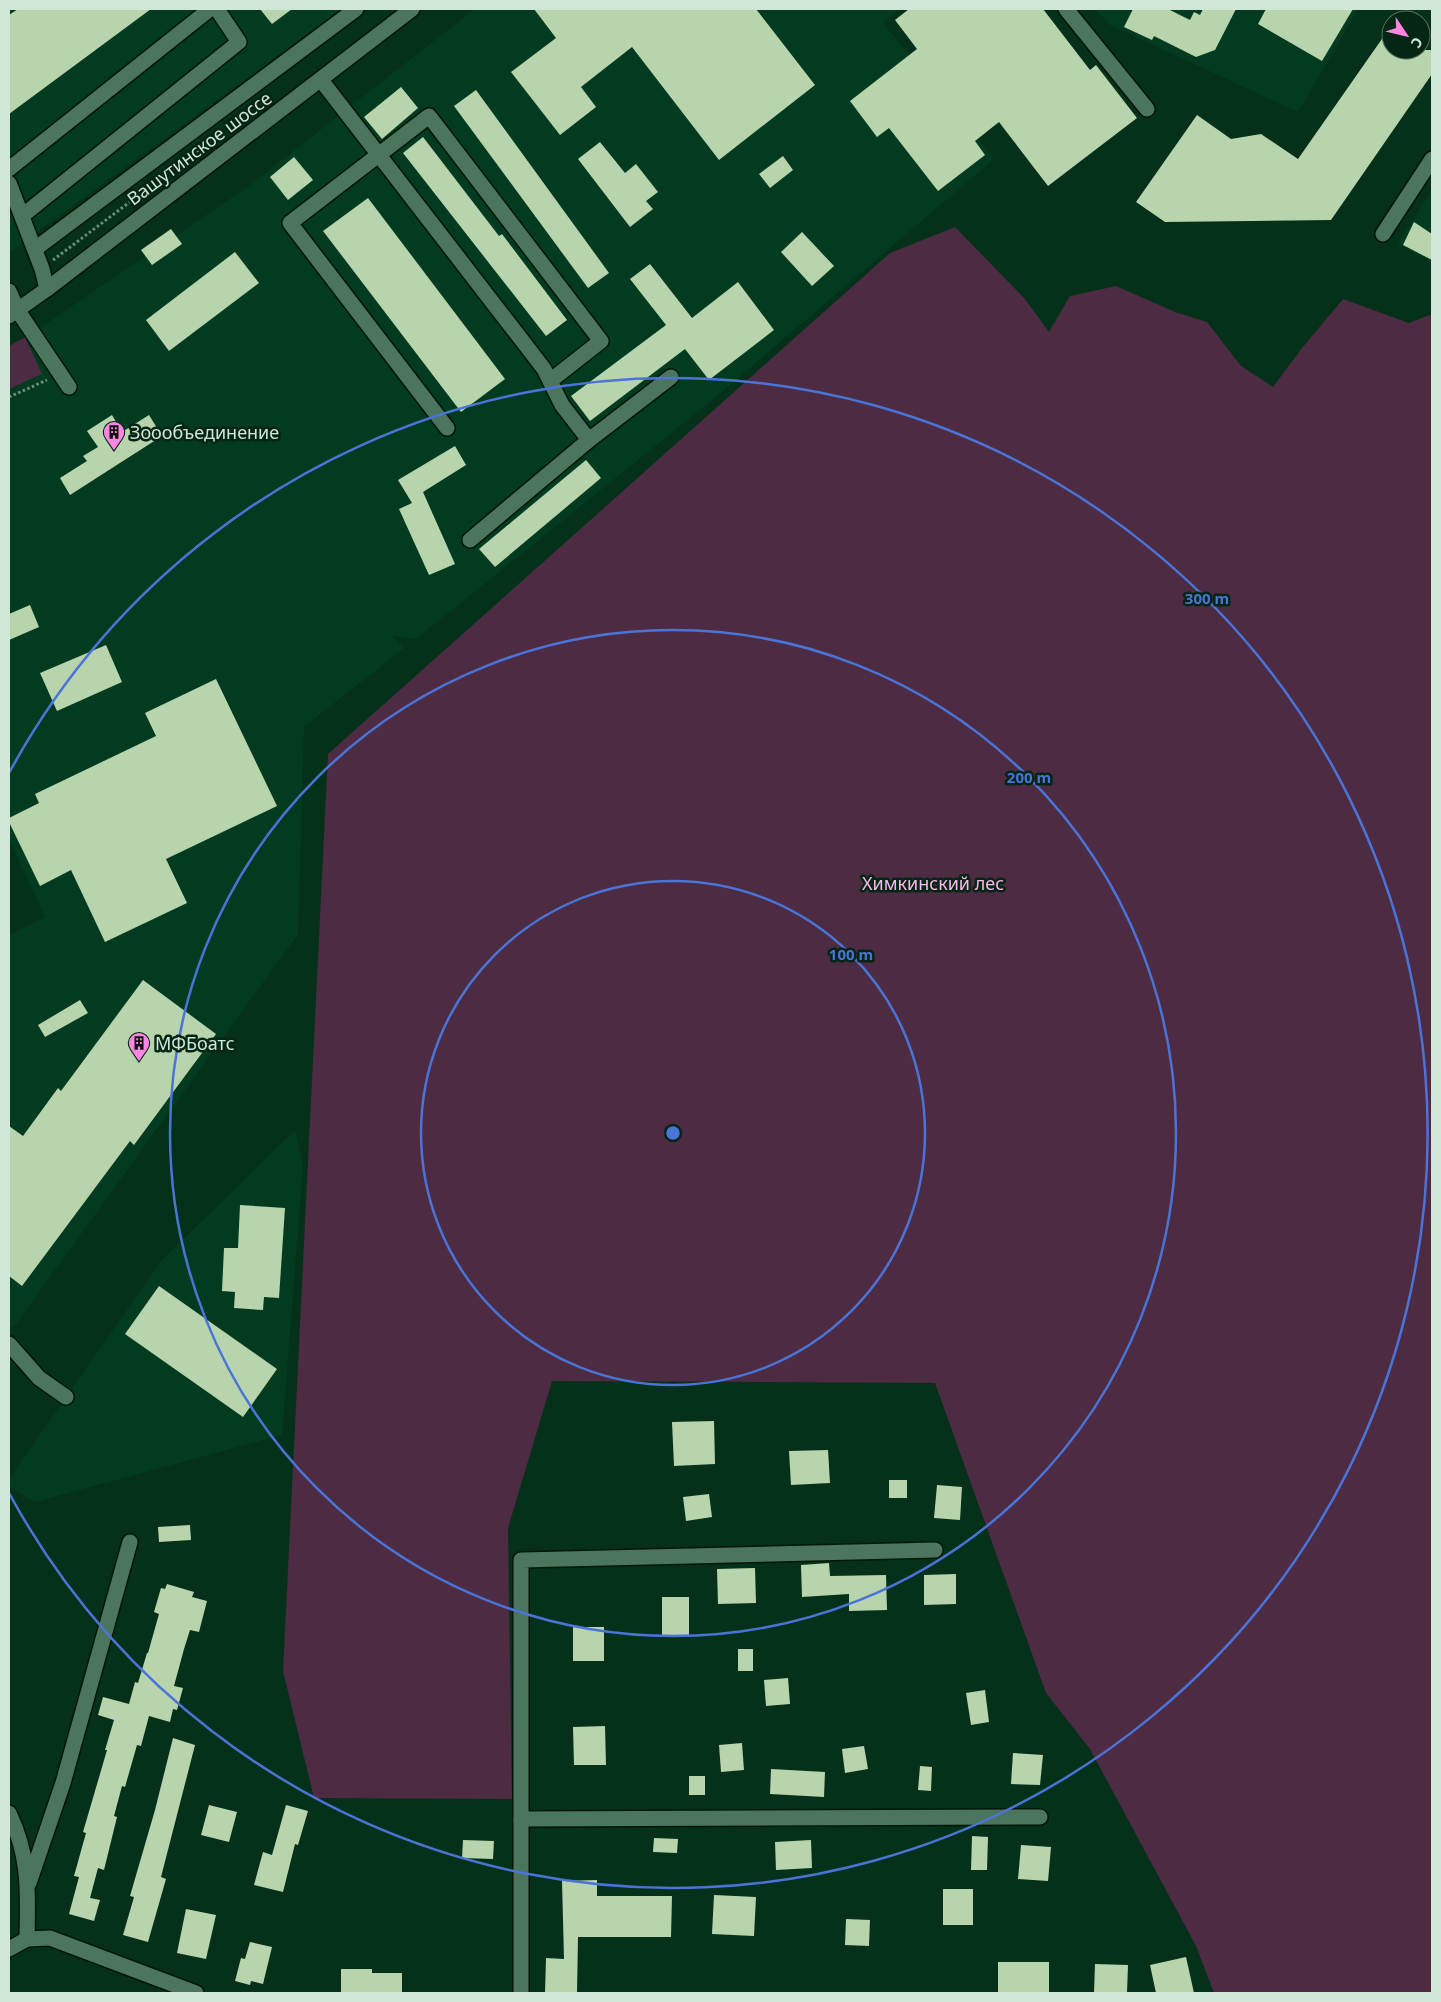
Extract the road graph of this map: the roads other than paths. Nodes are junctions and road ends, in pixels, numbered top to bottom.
1 (210, 9) edge
2 (217, 9) edge
3 (356, 9) edge
4 (412, 9) edge
5 (1066, 9) edge
6 (321, 80) junction
7 (1147, 109) dead end
8 (378, 155) junction
9 (1432, 159) edge
10 (9, 169) edge
11 (9, 183) edge
12 (22, 216) junction
13 (1383, 234) dead end
14 (35, 249) junction
15 (47, 289) junction
16 (9, 291) edge
17 (13, 314) edge
18 (671, 377) dead end
19 (550, 380) junction
20 (69, 387) dead end
21 (447, 428) dead end
22 (589, 440) junction
23 (470, 540) dead end
24 (9, 1344) edge
25 (66, 1397) dead end
26 (130, 1542) dead end
27 (935, 1550) dead end
28 (9, 1813) edge
29 (1040, 1817) dead end
30 (521, 1819) junction
31 (28, 1883) junction
32 (27, 1939) junction
33 (9, 1949) edge
34 (196, 1993) edge
35 (521, 1993) edge

1 - 10 street
2 - 12 street
3 - 14 street
4 - 6 street, Вашутинское шоссе
5 - 7 street
6 - 8 street
6 - 15 street, Вашутинское шоссе
8 - 19 street
8 - 19 street
8 - 21 street
9 - 13 street
11 - 12 street
12 - 14 street
14 - 15 street
15 - 17 street, Вашутинское шоссе
16 - 17 street
17 - 20 street
18 - 22 street
19 - 22 street
22 - 23 street
24 - 25 street
26 - 31 street
27 - 30 street
28 - 31 street
29 - 30 street
30 - 35 street
31 - 32 street
32 - 33 street
32 - 34 street

